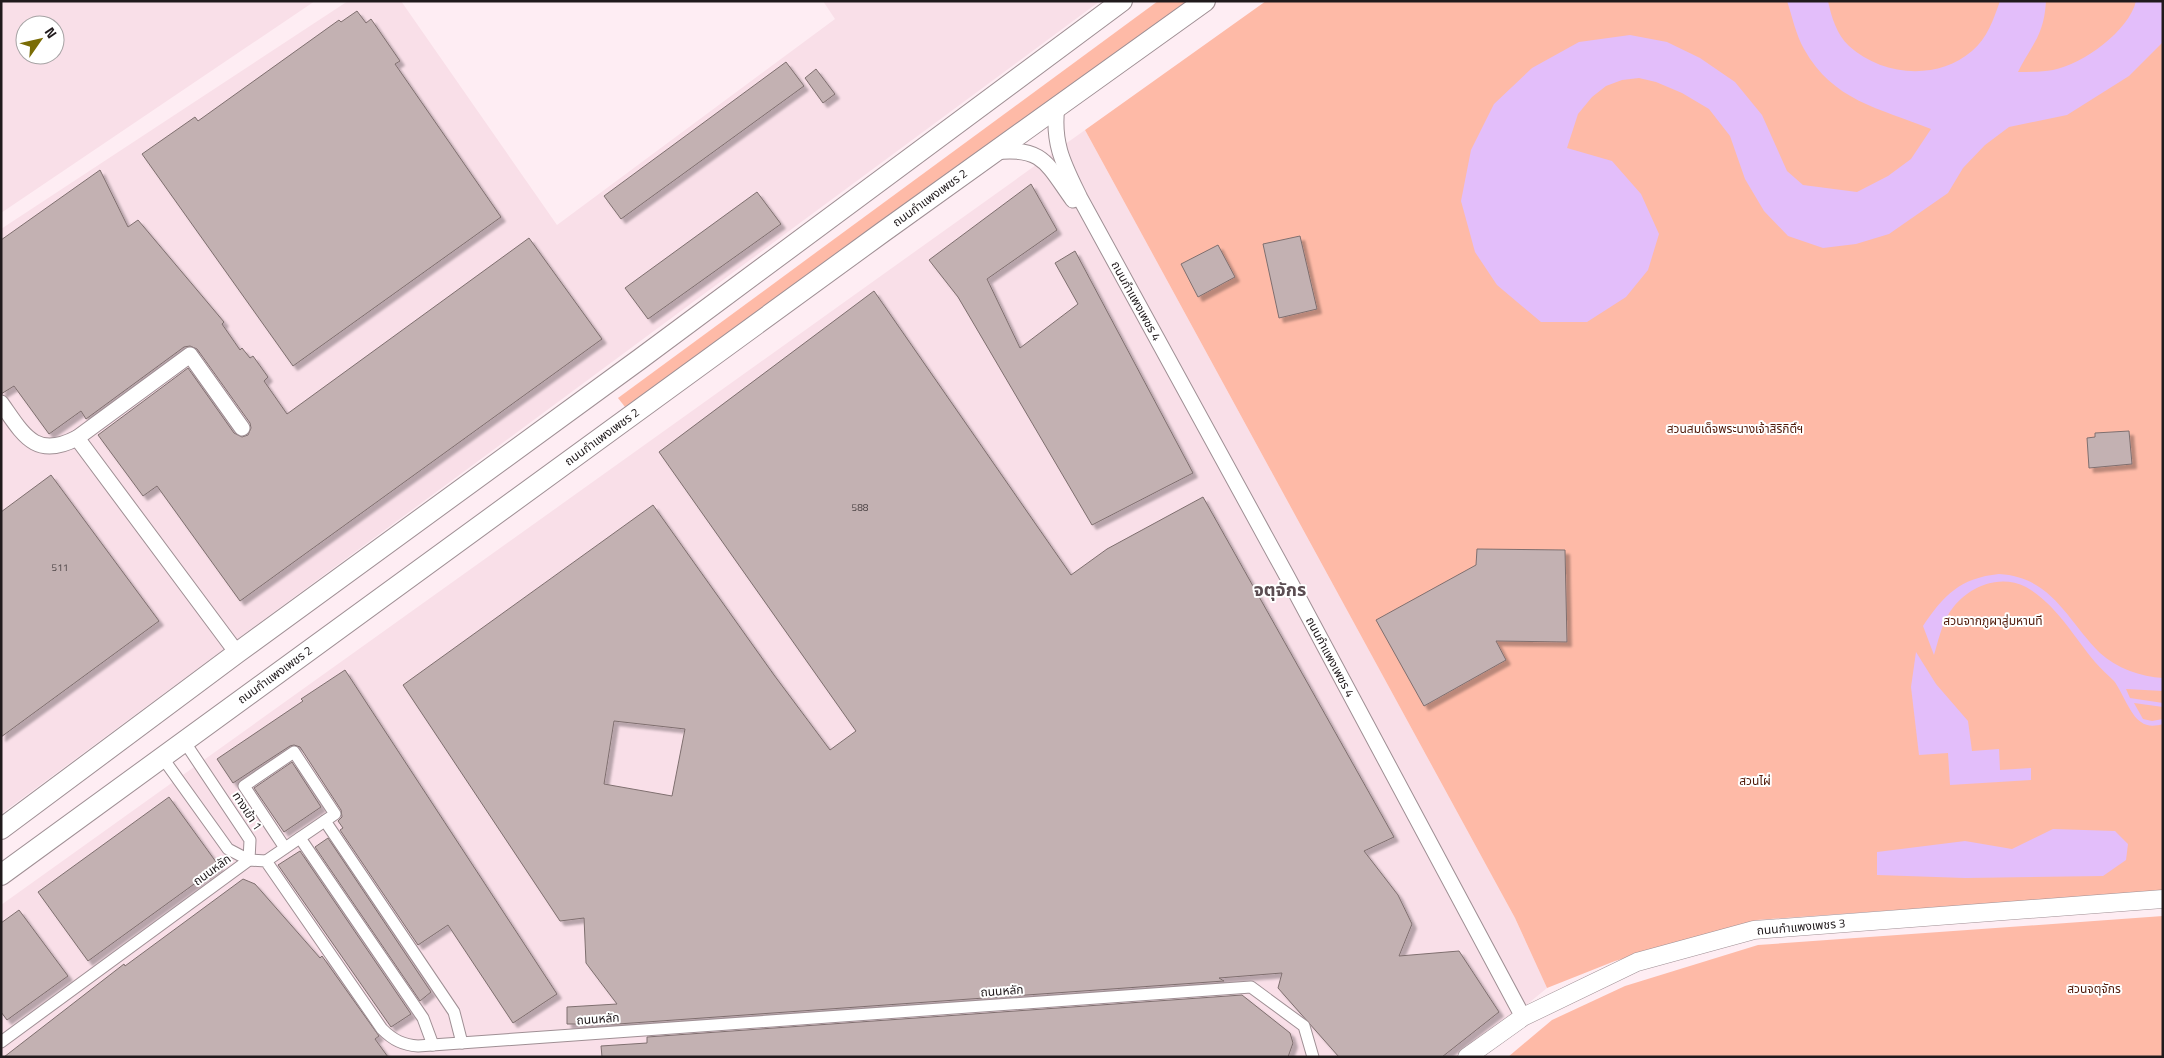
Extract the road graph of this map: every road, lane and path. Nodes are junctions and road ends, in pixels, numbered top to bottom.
1 (1122, 1) edge
2 (1206, 1) edge
3 (1057, 106) junction
4 (993, 152) junction
5 (1106, 246) junction
6 (1, 403) edge
7 (242, 428) dead end
8 (77, 438) junction
9 (237, 653) junction
10 (184, 741) junction
11 (162, 757) junction
12 (325, 821) junction
13 (1, 829) edge
14 (300, 838) junction
15 (285, 848) junction
16 (249, 860) junction
17 (266, 861) junction
18 (1, 875) edge
19 (2163, 899) edge
20 (1523, 1017) junction
21 (1, 1042) edge
22 (462, 1043) junction
23 (433, 1045) junction
24 (1313, 1057) edge
25 (1467, 1057) edge

1 - 9 main road
2 - 3 main road, ถนนกำแพงเพชร 2
3 - 4 main road, ถนนกำแพงเพชร 2
3 - 5 street, ถนนกำแพงเพชร 4
4 - 5 street, ถนนกำแพงเพชร 4
4 - 10 main road, ถนนกำแพงเพชร 2
5 - 20 street, ถนนกำแพงเพชร 4
6 - 8 street
7 - 8 street
8 - 9 street
9 - 13 main road
10 - 11 main road, ถนนกำแพงเพชร 2
10 - 16 street, ทางเข้า 1
11 - 16 street
11 - 18 main road, ถนนกำแพงเพชร 2
12 - 14 street
12 - 15 street
12 - 22 street
14 - 15 street
14 - 23 street
15 - 17 street
16 - 17 street, ถนนหลัก
16 - 21 street, ถนนหลัก
17 - 23 street, ถนนหลัก
19 - 20 street, ถนนกำแพงเพชร 3
20 - 25 street, ถนนกำแพงเพชร 3
22 - 23 street, ถนนหลัก
22 - 24 street, ถนนหลัก

